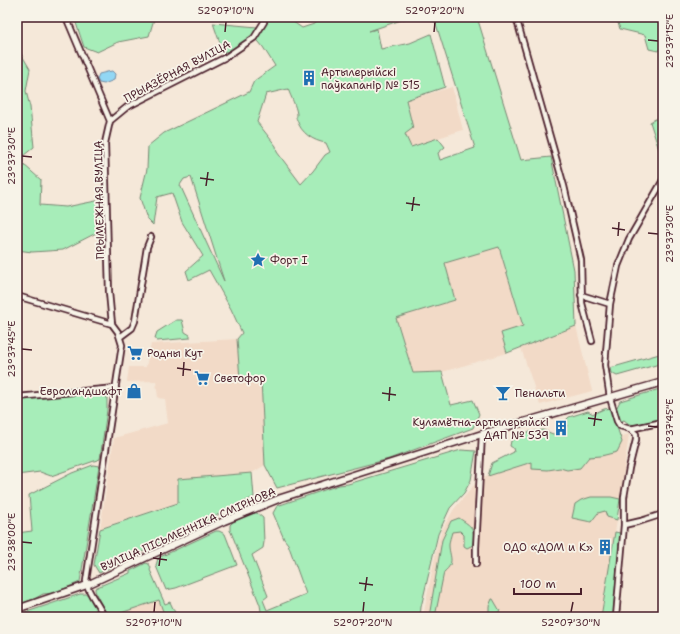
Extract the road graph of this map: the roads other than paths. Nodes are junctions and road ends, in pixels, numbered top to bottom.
1 (66, 17) edge
2 (264, 17) edge
3 (516, 17) edge
4 (110, 121) junction
5 (663, 180) edge
6 (150, 237) dead end
7 (581, 295) junction
8 (17, 296) edge
9 (610, 304) junction
10 (112, 324) junction
11 (120, 337) junction
12 (592, 341) dead end
13 (663, 382) edge
14 (116, 388) junction
15 (17, 397) edge
16 (610, 398) junction
17 (663, 422) edge
18 (630, 429) junction
19 (482, 434) junction
20 (663, 514) edge
21 (624, 525) junction
22 (476, 564) dead end
23 (87, 585) junction
24 (17, 609) edge
25 (104, 617) edge
26 (616, 617) edge

1 - 4 street
2 - 4 street, ПРЫАЗЁРНАЯ ВУЛІЦА
3 - 7 street
4 - 10 street, ПРЫМЕЖНАЯ ВУЛІЦА
5 - 9 street
6 - 11 street
7 - 9 street
7 - 12 street
8 - 10 street
9 - 16 street
10 - 11 street, ПРЫМЕЖНАЯ ВУЛІЦА
11 - 14 street
13 - 16 main road, ВУЛІЦА ПІСЬМЕННІКА СМІРНОВА
14 - 15 street
14 - 23 street
16 - 18 street
16 - 19 main road, ВУЛІЦА ПІСЬМЕННІКА СМІРНОВА
17 - 18 street
18 - 21 street
19 - 22 street
19 - 23 main road, ВУЛІЦА ПІСЬМЕННІКА СМІРНОВА
20 - 21 street
21 - 26 street
23 - 24 main road, ВУЛІЦА ПІСЬМЕННІКА СМІРНОВА
23 - 25 street

